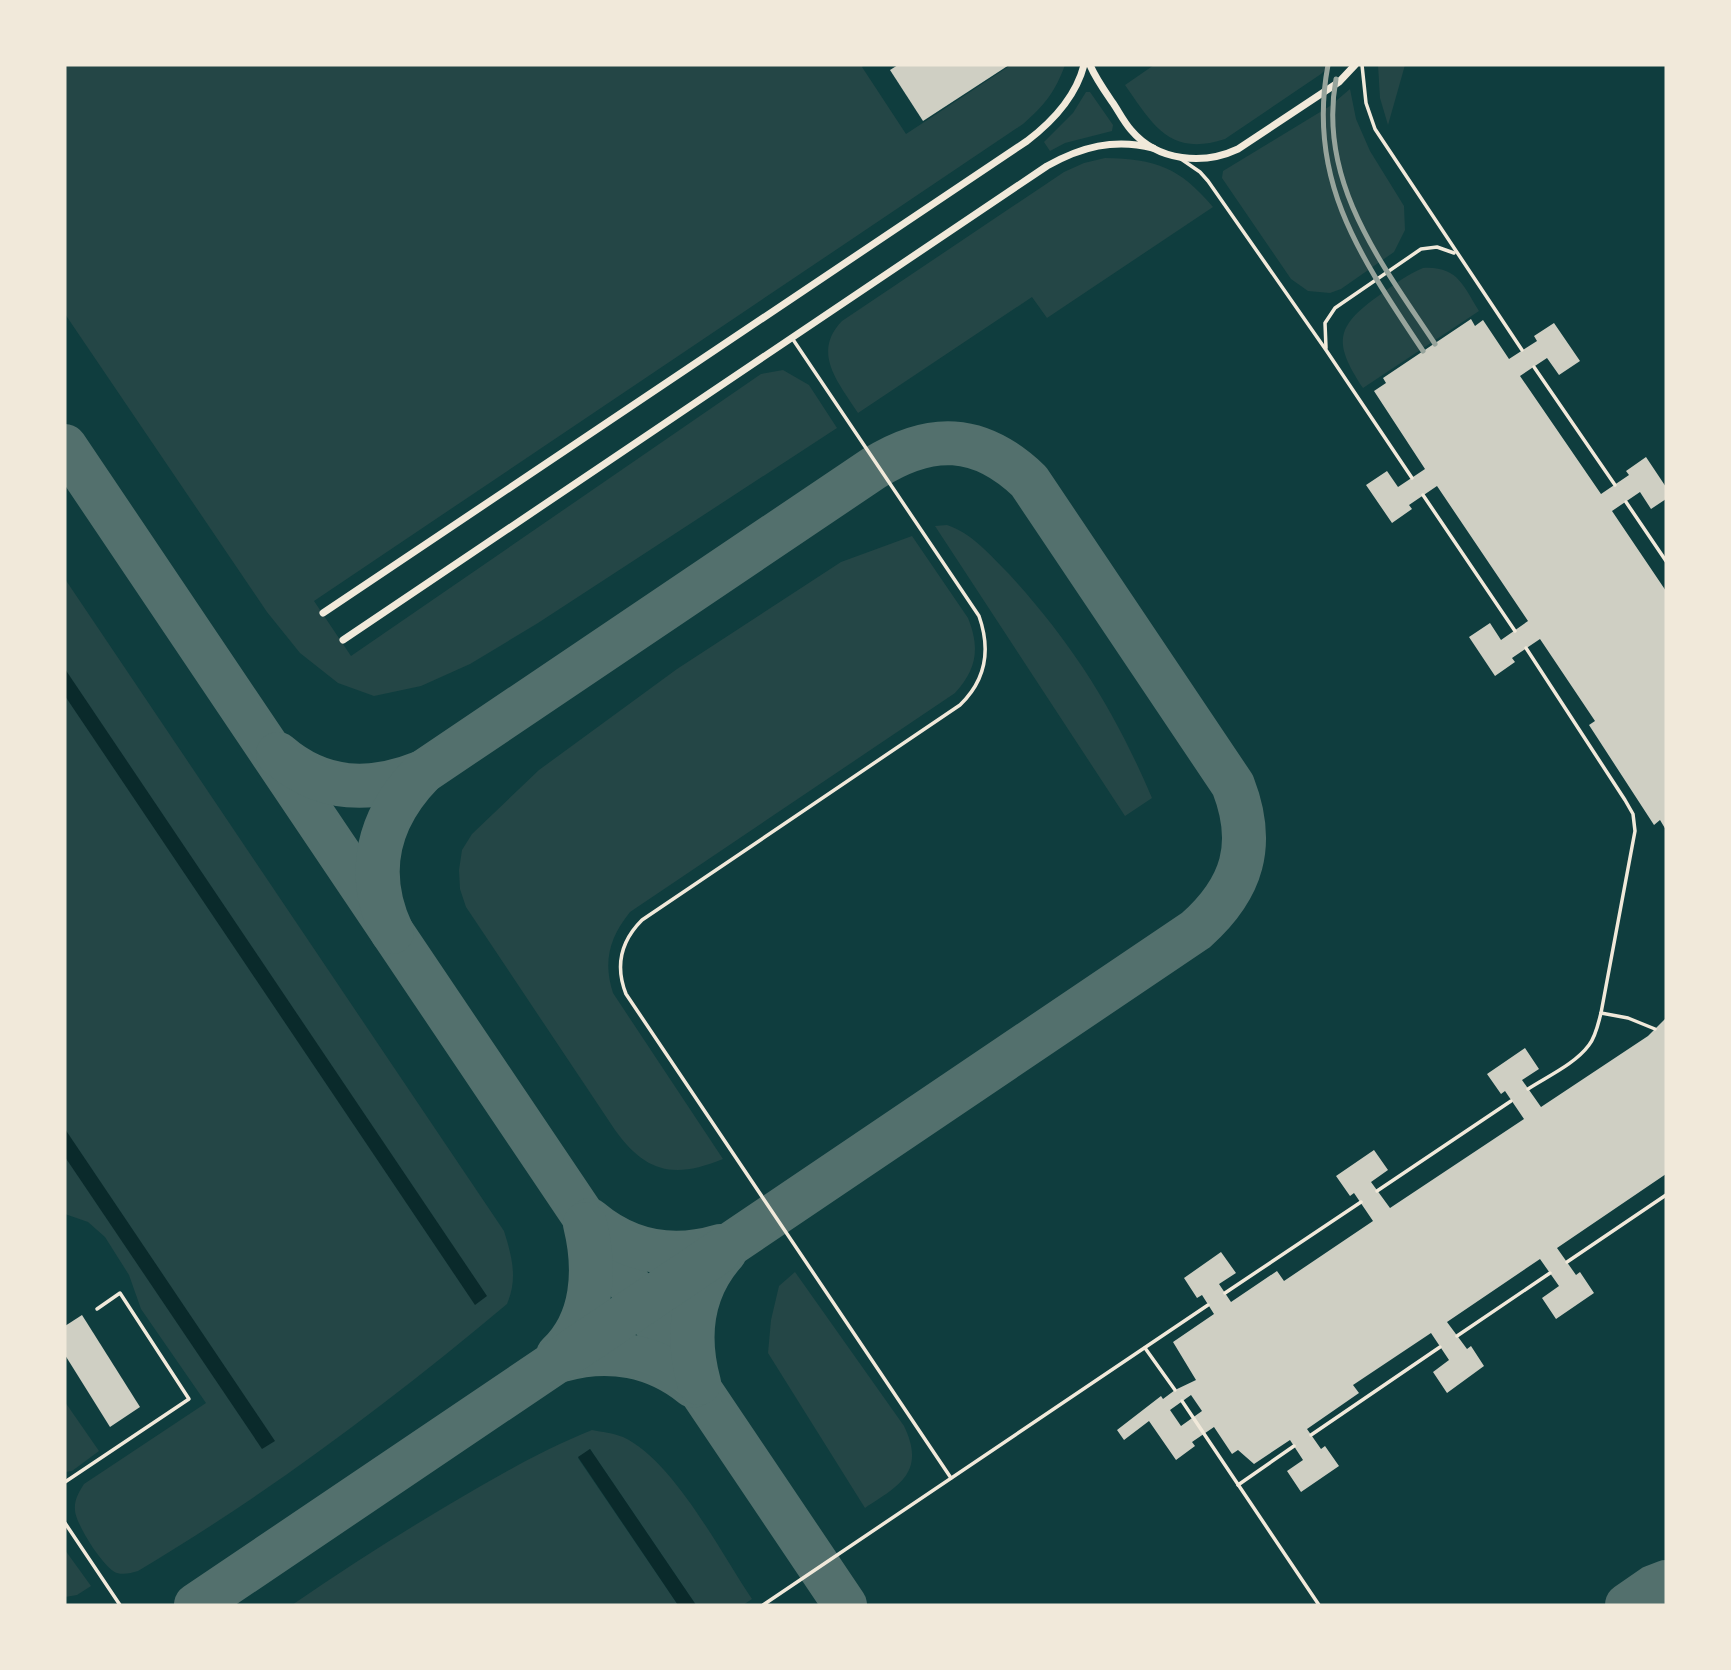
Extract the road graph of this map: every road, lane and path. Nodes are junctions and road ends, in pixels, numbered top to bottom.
1 (1084, 65) edge
2 (1090, 65) edge
3 (1355, 65) edge
4 (1362, 65) edge
5 (1153, 148) junction
6 (1173, 155) junction
7 (1458, 256) junction
8 (792, 337) junction
9 (1326, 349) junction
10 (1522, 350) dead end
11 (1534, 367) dead end
12 (1412, 478) dead end
13 (1615, 485) dead end
14 (1423, 495) dead end
15 (1626, 502) dead end
16 (1666, 561) edge
17 (323, 613) dead end
18 (1515, 631) dead end
19 (343, 640) dead end
20 (1526, 648) dead end
21 (1601, 1013) junction
22 (1655, 1029) dead end
23 (1528, 1089) dead end
24 (1511, 1101) dead end
25 (1377, 1191) dead end
26 (1666, 1195) edge
27 (1361, 1202) dead end
28 (1567, 1262) dead end
29 (1550, 1273) dead end
30 (1225, 1293) dead end
31 (1208, 1305) dead end
32 (97, 1309) dead end
33 (1457, 1336) dead end
34 (1440, 1347) dead end
35 (1145, 1348) junction
36 (1175, 1390) dead end
37 (1182, 1401) dead end
38 (1311, 1435) dead end
39 (1294, 1447) dead end
40 (951, 1478) junction
41 (65, 1482) edge
42 (1237, 1485) junction
43 (65, 1523) edge
44 (120, 1605) edge
45 (763, 1605) edge
46 (1319, 1605) edge

1 - 17 street
2 - 5 street
3 - 6 street
4 - 7 lane
5 - 6 street
5 - 8 street
6 - 9 lane
7 - 9 lane
7 - 10 lane
8 - 19 street
8 - 40 lane
9 - 12 lane
11 - 13 lane
14 - 18 lane
15 - 16 lane
20 - 21 lane
21 - 22 lane
21 - 23 lane
24 - 25 lane
26 - 28 lane
27 - 30 lane
29 - 33 lane
31 - 35 lane
32 - 41 lane
34 - 38 lane
35 - 36 lane
35 - 40 lane
37 - 42 lane
39 - 42 lane
40 - 45 lane
42 - 46 lane
43 - 44 lane

